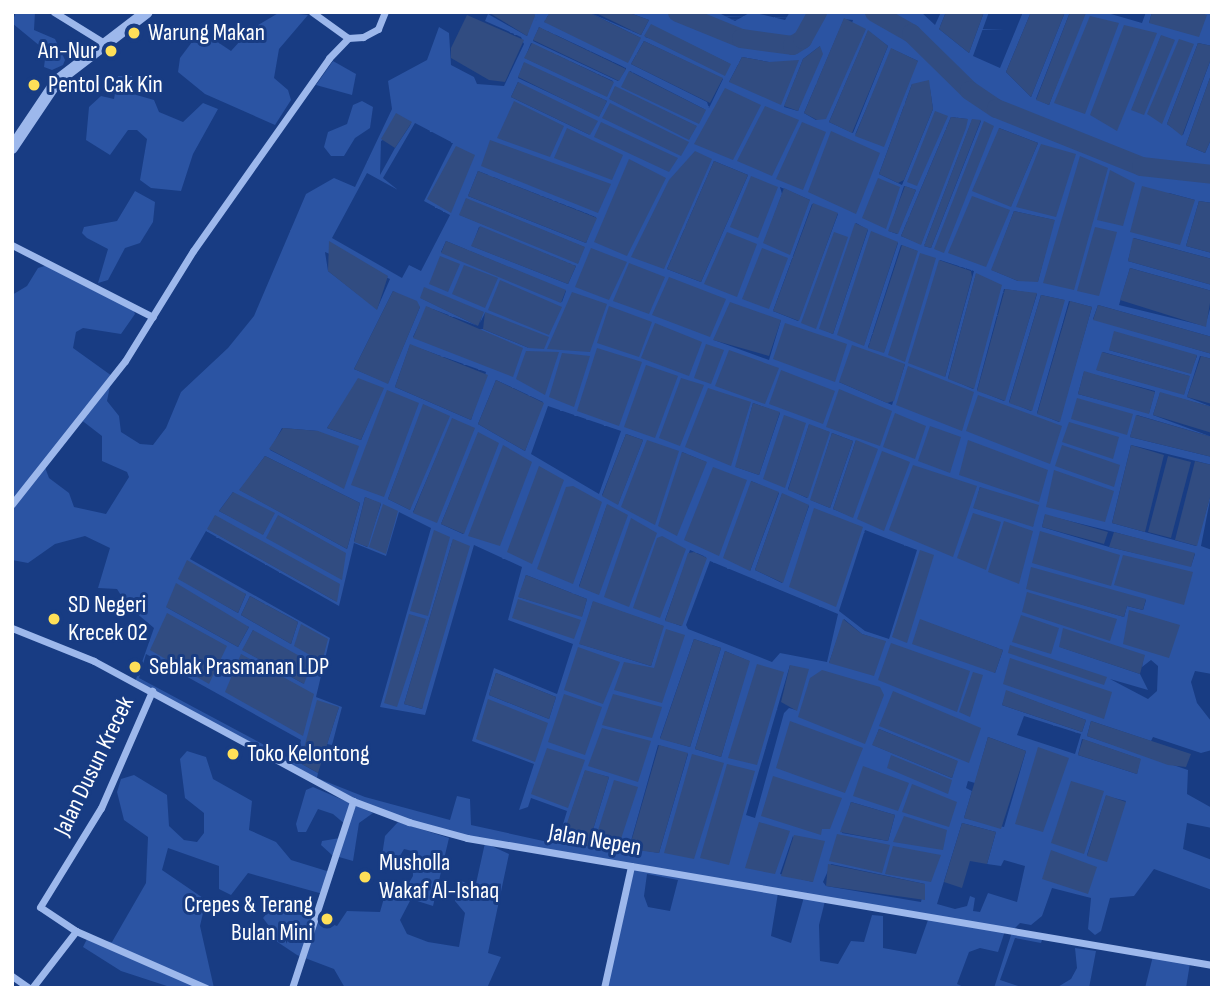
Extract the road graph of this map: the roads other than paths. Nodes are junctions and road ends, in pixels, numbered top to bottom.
1 (54, 12) edge
2 (147, 12) edge
3 (312, 12) edge
4 (385, 12) edge
5 (348, 38) junction
6 (104, 43) junction
7 (12, 148) edge
8 (12, 245) edge
9 (153, 317) junction
10 (12, 504) edge
11 (12, 628) edge
12 (152, 691) junction
13 (353, 801) junction
14 (631, 866) junction
15 (76, 931) junction
16 (1212, 965) edge
17 (12, 976) edge
18 (30, 988) edge
19 (206, 988) edge
20 (292, 988) edge
21 (604, 988) edge

1 - 6 street
2 - 6 street
3 - 5 street
4 - 5 street
5 - 9 street
6 - 7 street
8 - 9 street
9 - 10 street
11 - 12 street, Jalan Nepen
12 - 13 street, Jalan Nepen
12 - 15 street, Jalan Dusun Krecek
13 - 14 street, Jalan Nepen
13 - 20 street
14 - 16 street, Jalan Nepen
14 - 21 street
15 - 18 street
15 - 19 street
17 - 18 street

